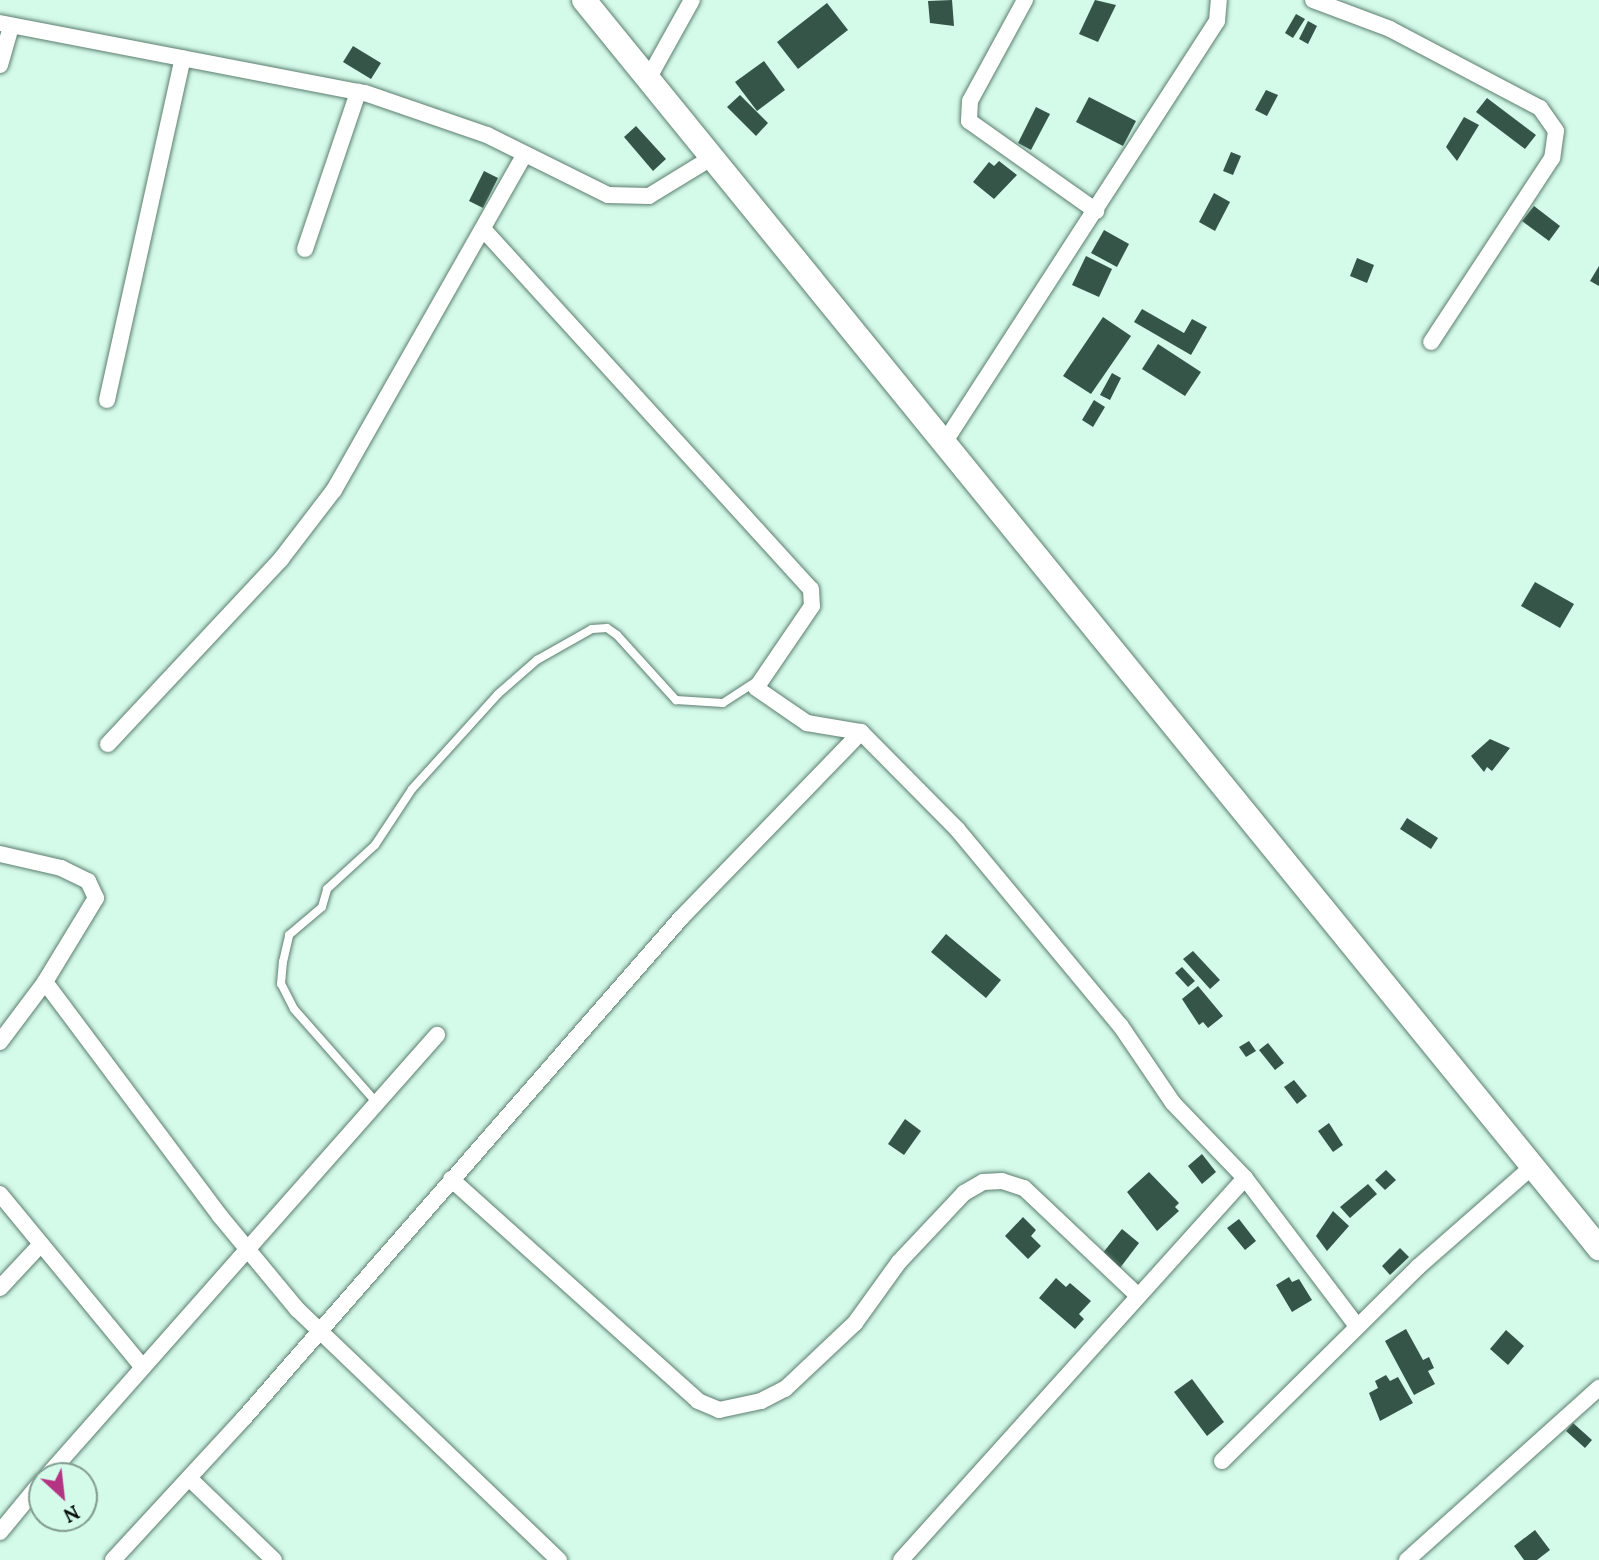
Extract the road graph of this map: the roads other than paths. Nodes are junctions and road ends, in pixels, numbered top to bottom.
1 (584, 0) edge
2 (692, 0) edge
3 (1026, 0) edge
4 (1219, 0) edge
5 (1313, 0) edge
6 (6, 25) edge
7 (183, 58) junction
8 (0, 65) edge
9 (648, 79) junction
10 (358, 92) junction
11 (525, 154) junction
12 (713, 158) junction
13 (1096, 211) junction
14 (483, 229) junction
15 (305, 249) dead end
16 (1431, 342) dead end
17 (107, 400) dead end
18 (944, 443) junction
19 (757, 681) junction
20 (861, 732) junction
21 (108, 744) dead end
22 (0, 854) edge
23 (45, 982) junction
24 (437, 1035) dead end
25 (0, 1042) edge
26 (376, 1102) junction
27 (1533, 1166) junction
28 (1245, 1178) junction
29 (451, 1180) junction
30 (0, 1194) edge
31 (41, 1244) junction
32 (246, 1247) junction
33 (1599, 1248) edge
34 (0, 1288) edge
35 (1137, 1295) junction
36 (1357, 1326) junction
37 (321, 1331) junction
38 (142, 1366) junction
39 (1599, 1388) edge
40 (1222, 1461) dead end
41 (59, 1462) edge
42 (189, 1478) junction
43 (28, 1499) edge
44 (0, 1532) edge
45 (113, 1560) edge
46 (274, 1560) edge
47 (559, 1560) edge
48 (901, 1560) edge
49 (1407, 1560) edge

1 - 9 main road
2 - 9 street
3 - 13 street
4 - 13 street
5 - 16 street
6 - 7 street
6 - 8 street
7 - 10 street
7 - 17 street
9 - 12 main road
10 - 11 street
10 - 15 street
11 - 12 street
11 - 14 street
12 - 18 main road
13 - 18 street
14 - 19 street
14 - 21 street
18 - 27 main road
19 - 20 street
19 - 26 lane
20 - 28 street
20 - 29 street
22 - 23 street
23 - 25 street
23 - 32 street
24 - 26 street
26 - 32 street
27 - 33 main road
27 - 36 street
28 - 35 street
28 - 36 street
29 - 35 street
29 - 37 street
30 - 31 street
31 - 34 street
31 - 38 street
32 - 37 street
32 - 38 street
35 - 48 street
36 - 40 street
37 - 42 street
37 - 47 street
38 - 41 street
39 - 49 street
42 - 45 street
42 - 46 street
43 - 44 street

